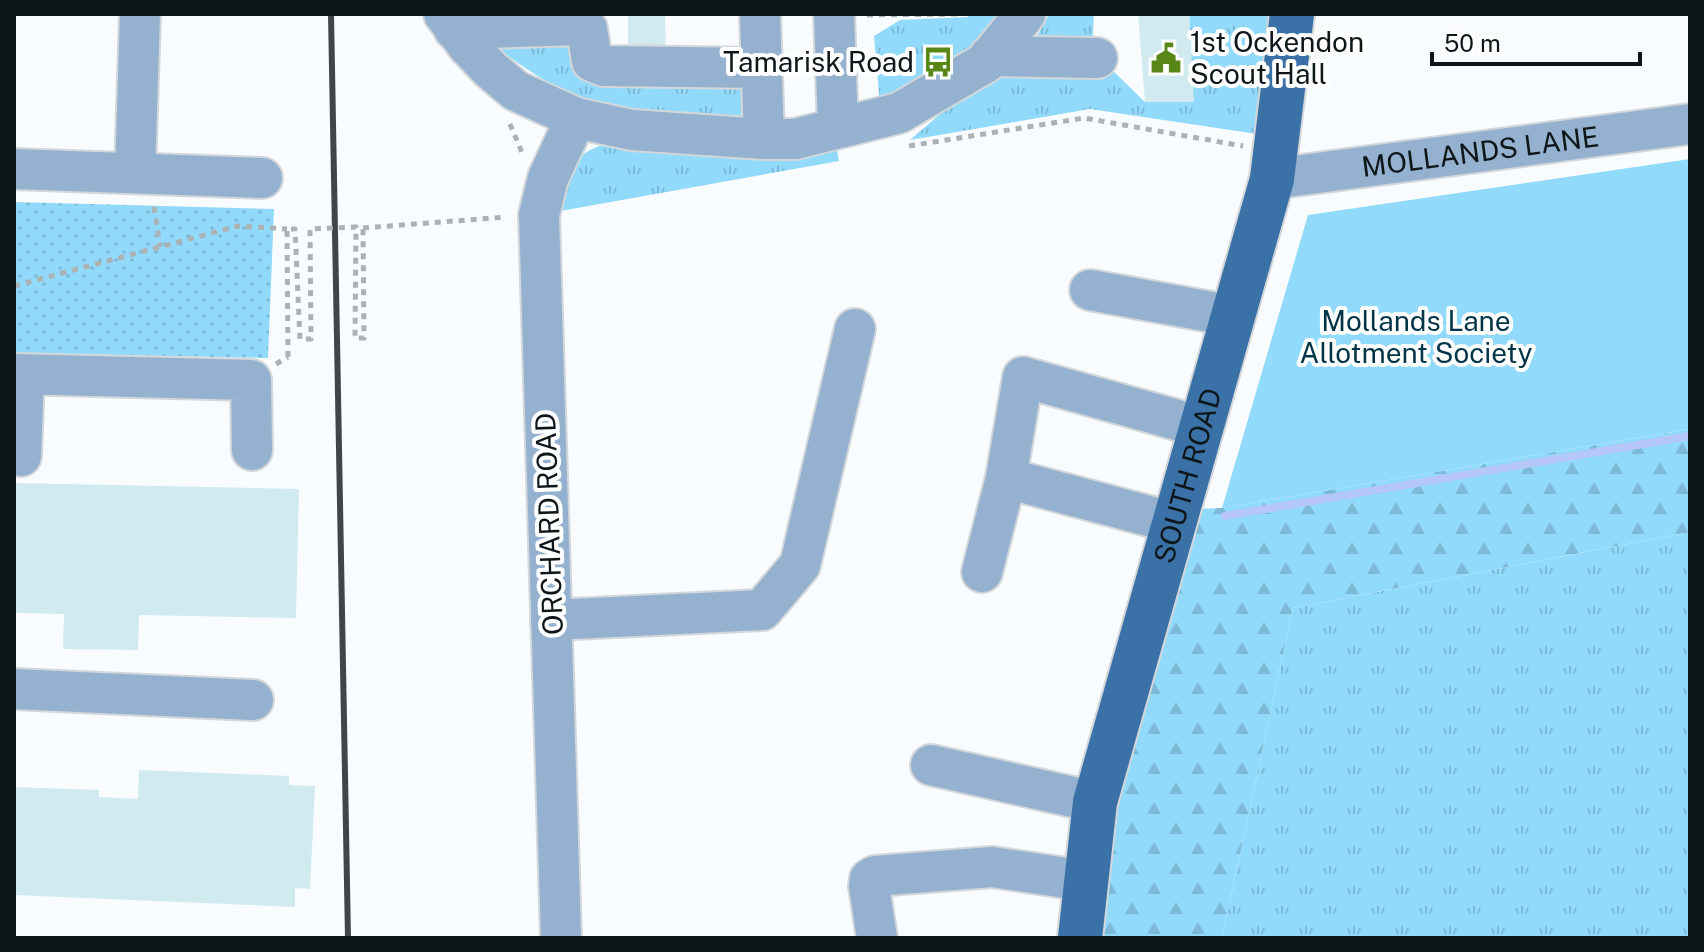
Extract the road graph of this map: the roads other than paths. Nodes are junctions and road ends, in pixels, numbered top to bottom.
1 (140, 14) edge
2 (760, 14) edge
3 (1025, 14) edge
4 (1292, 14) edge
5 (834, 15) edge
6 (449, 21) edge
7 (990, 56) junction
8 (1097, 58) dead end
9 (762, 68) junction
10 (576, 118) junction
11 (1690, 124) edge
12 (838, 128) junction
13 (764, 139) junction
14 (1274, 166) junction
15 (14, 169) edge
16 (135, 173) junction
17 (262, 178) dead end
18 (1090, 290) dead end
19 (1233, 316) junction
20 (855, 329) dead end
21 (19, 374) edge
22 (1202, 427) junction
23 (252, 450) dead end
24 (21, 456) dead end
25 (1006, 478) junction
26 (1175, 523) junction
27 (982, 572) dead end
28 (551, 620) junction
29 (14, 689) edge
30 (253, 700) dead end
31 (931, 765) dead end
32 (1095, 802) junction
33 (1086, 881) junction
34 (561, 938) edge
35 (877, 938) edge
36 (1080, 938) edge

1 - 16 street
2 - 9 street
3 - 7 street
4 - 14 main road, SOUTH ROAD
5 - 12 street
6 - 9 street
6 - 10 street
7 - 8 street
7 - 12 street
9 - 13 street
10 - 13 street
10 - 28 street, ORCHARD ROAD
11 - 14 street, MOLLANDS LANE
12 - 13 street
14 - 19 main road, SOUTH ROAD
15 - 16 street
16 - 17 street
18 - 19 street
19 - 22 main road, SOUTH ROAD
20 - 28 street
21 - 23 street
21 - 24 street
22 - 25 street
22 - 26 main road, SOUTH ROAD
25 - 26 street
25 - 27 street
26 - 32 main road, SOUTH ROAD
28 - 34 street, ORCHARD ROAD
29 - 30 street
31 - 32 street
32 - 33 main road, SOUTH ROAD
33 - 35 street
33 - 36 main road, SOUTH ROAD

